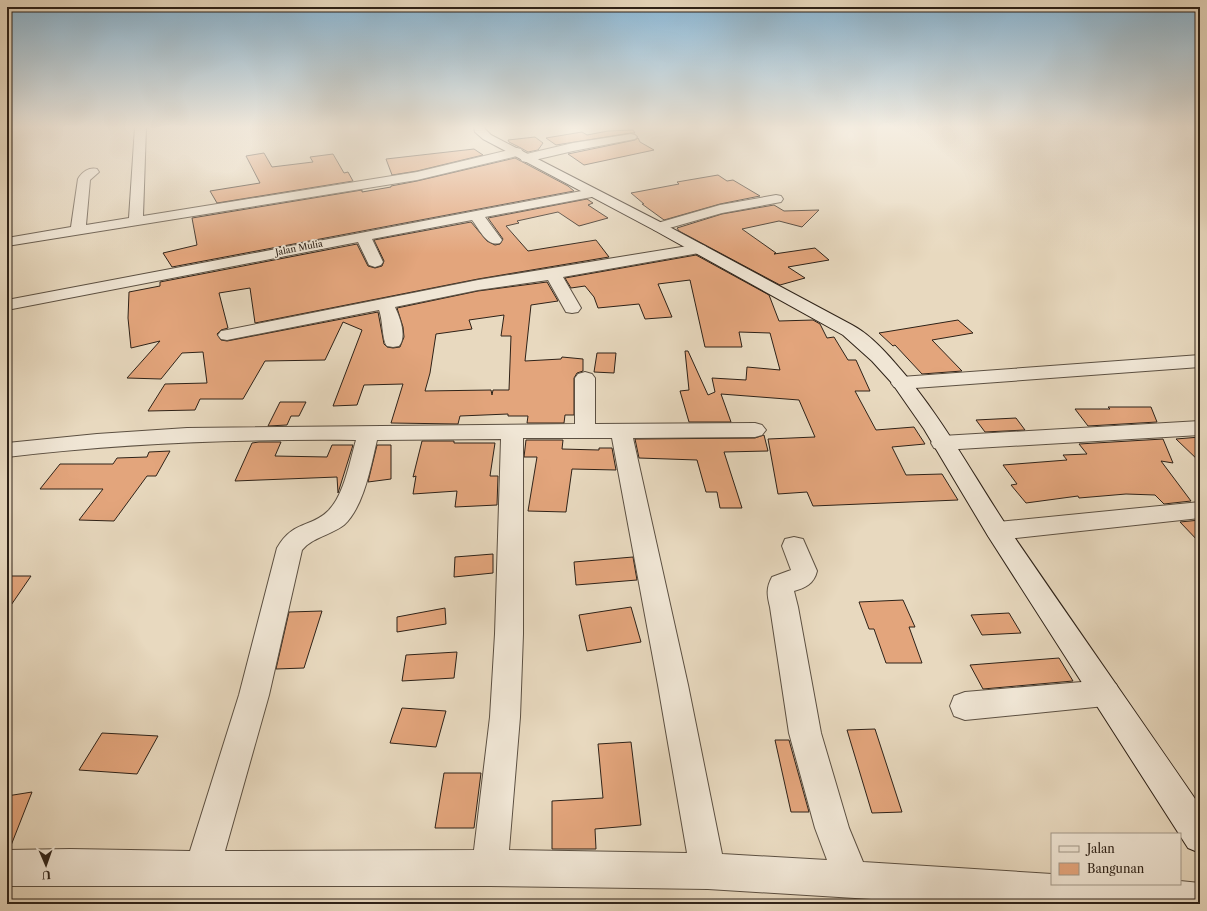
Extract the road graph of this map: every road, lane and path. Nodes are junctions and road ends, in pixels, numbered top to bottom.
1 (138, 170) edge
2 (449, 170) edge
3 (549, 170) edge
4 (93, 172) dead end
5 (592, 193) junction
6 (776, 199) dead end
7 (476, 215) junction
8 (136, 220) junction
9 (659, 227) junction
10 (78, 230) junction
11 (363, 236) junction
12 (495, 240) dead end
13 (7, 242) edge
14 (700, 249) junction
15 (375, 262) dead end
16 (553, 274) junction
17 (384, 304) junction
18 (7, 305) edge
19 (572, 308) dead end
20 (228, 335) dead end
21 (393, 342) dead end
22 (1200, 361) edge
23 (585, 378) dead end
24 (901, 383) junction
25 (1200, 428) edge
26 (755, 430) dead end
27 (512, 431) junction
28 (585, 431) junction
29 (621, 431) junction
30 (368, 433) junction
31 (942, 443) junction
32 (7, 450) edge
33 (1200, 510) edge
34 (998, 531) junction
35 (794, 546) dead end
36 (1106, 693) junction
37 (965, 706) dead end
38 (1200, 836) edge
39 (7, 868) edge
40 (490, 868) junction
41 (202, 869) junction
42 (708, 871) junction
43 (852, 880) junction
44 (1200, 901) edge

1 - 8 street
2 - 8 street
3 - 5 street
4 - 10 street
5 - 7 street, Jalan Mulia
5 - 9 street
6 - 9 street
7 - 11 street, Jalan Mulia
7 - 12 street
8 - 10 street
9 - 14 street
10 - 13 street
11 - 15 street
11 - 18 street, Jalan Mulia
14 - 16 street
14 - 24 street
16 - 17 street
16 - 19 street
17 - 20 street
17 - 21 street
22 - 24 street
23 - 28 street
24 - 31 street
25 - 31 street
26 - 29 street
27 - 28 street
27 - 30 street
27 - 40 street
28 - 29 street
29 - 42 street
30 - 32 street
30 - 41 street
31 - 34 street
33 - 34 street
34 - 36 street
35 - 43 street
36 - 37 street
36 - 38 street
39 - 41 street
40 - 41 street
40 - 42 street
42 - 43 street
43 - 44 street

